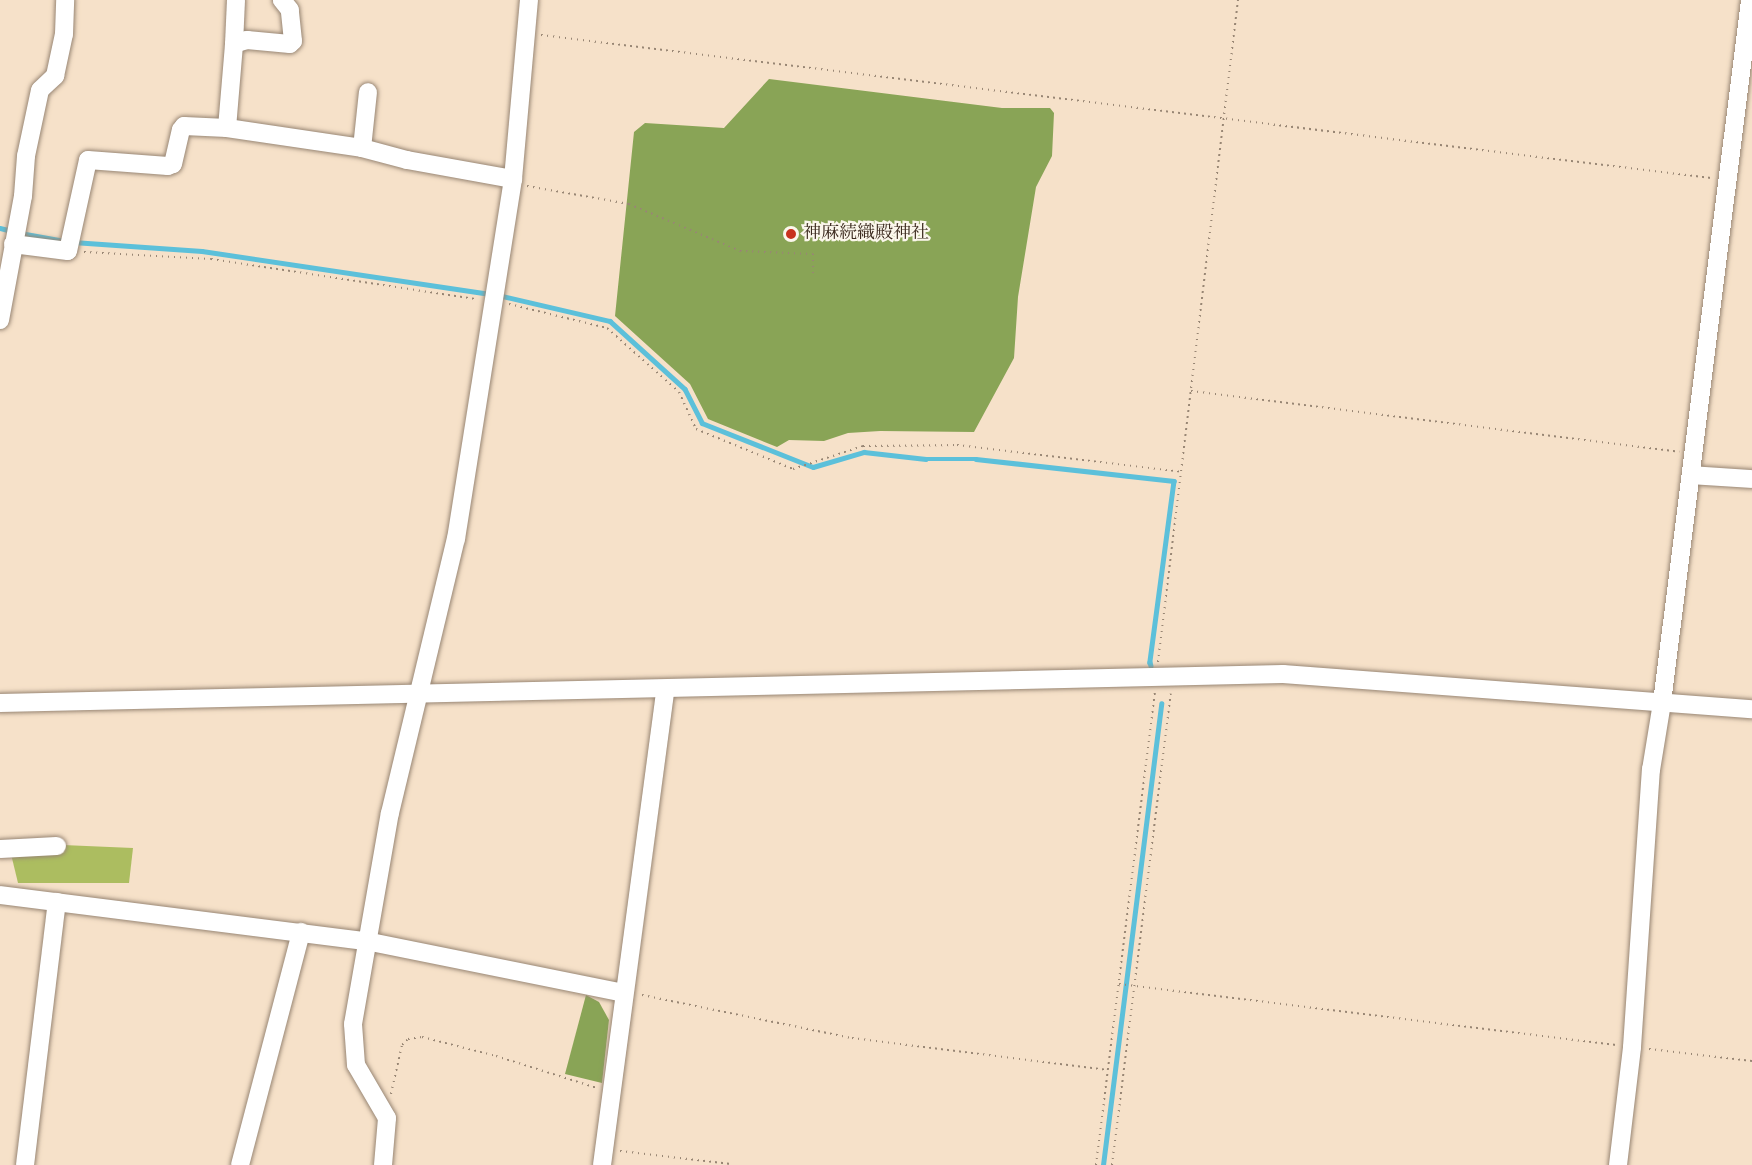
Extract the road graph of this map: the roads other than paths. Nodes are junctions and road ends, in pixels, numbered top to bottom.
1 (65, 0) edge
2 (236, 0) edge
3 (282, 0) edge
4 (529, 0) edge
5 (1750, 0) edge
6 (234, 44) junction
7 (368, 92) dead end
8 (1744, 117) edge
9 (227, 128) junction
10 (362, 148) junction
11 (513, 181) junction
12 (15, 234) junction
13 (1, 300) edge
14 (0, 320) edge
15 (1691, 475) junction
16 (1752, 479) edge
17 (665, 690) junction
18 (419, 694) junction
19 (0, 703) edge
20 (1662, 703) junction
21 (1752, 709) edge
22 (57, 846) dead end
23 (0, 849) edge
24 (0, 895) edge
25 (57, 902) junction
26 (301, 932) junction
27 (366, 940) junction
28 (624, 993) junction
29 (603, 1157) edge
30 (25, 1165) edge
31 (240, 1165) edge
32 (383, 1165) edge
33 (1618, 1165) edge

1 - 12 street
2 - 6 street
3 - 6 street
4 - 11 street
5 - 8 street
6 - 9 street
7 - 10 street
8 - 15 street
9 - 10 street
9 - 12 street
10 - 11 street
11 - 18 street
12 - 13 street
13 - 14 street
15 - 16 street
15 - 20 street
17 - 18 street
17 - 20 street
17 - 28 street
18 - 19 street
18 - 27 street
20 - 21 street
20 - 33 street
22 - 23 street
24 - 25 street
25 - 26 street
25 - 30 street
26 - 27 street
26 - 31 street
27 - 28 street
27 - 32 street
28 - 29 street

